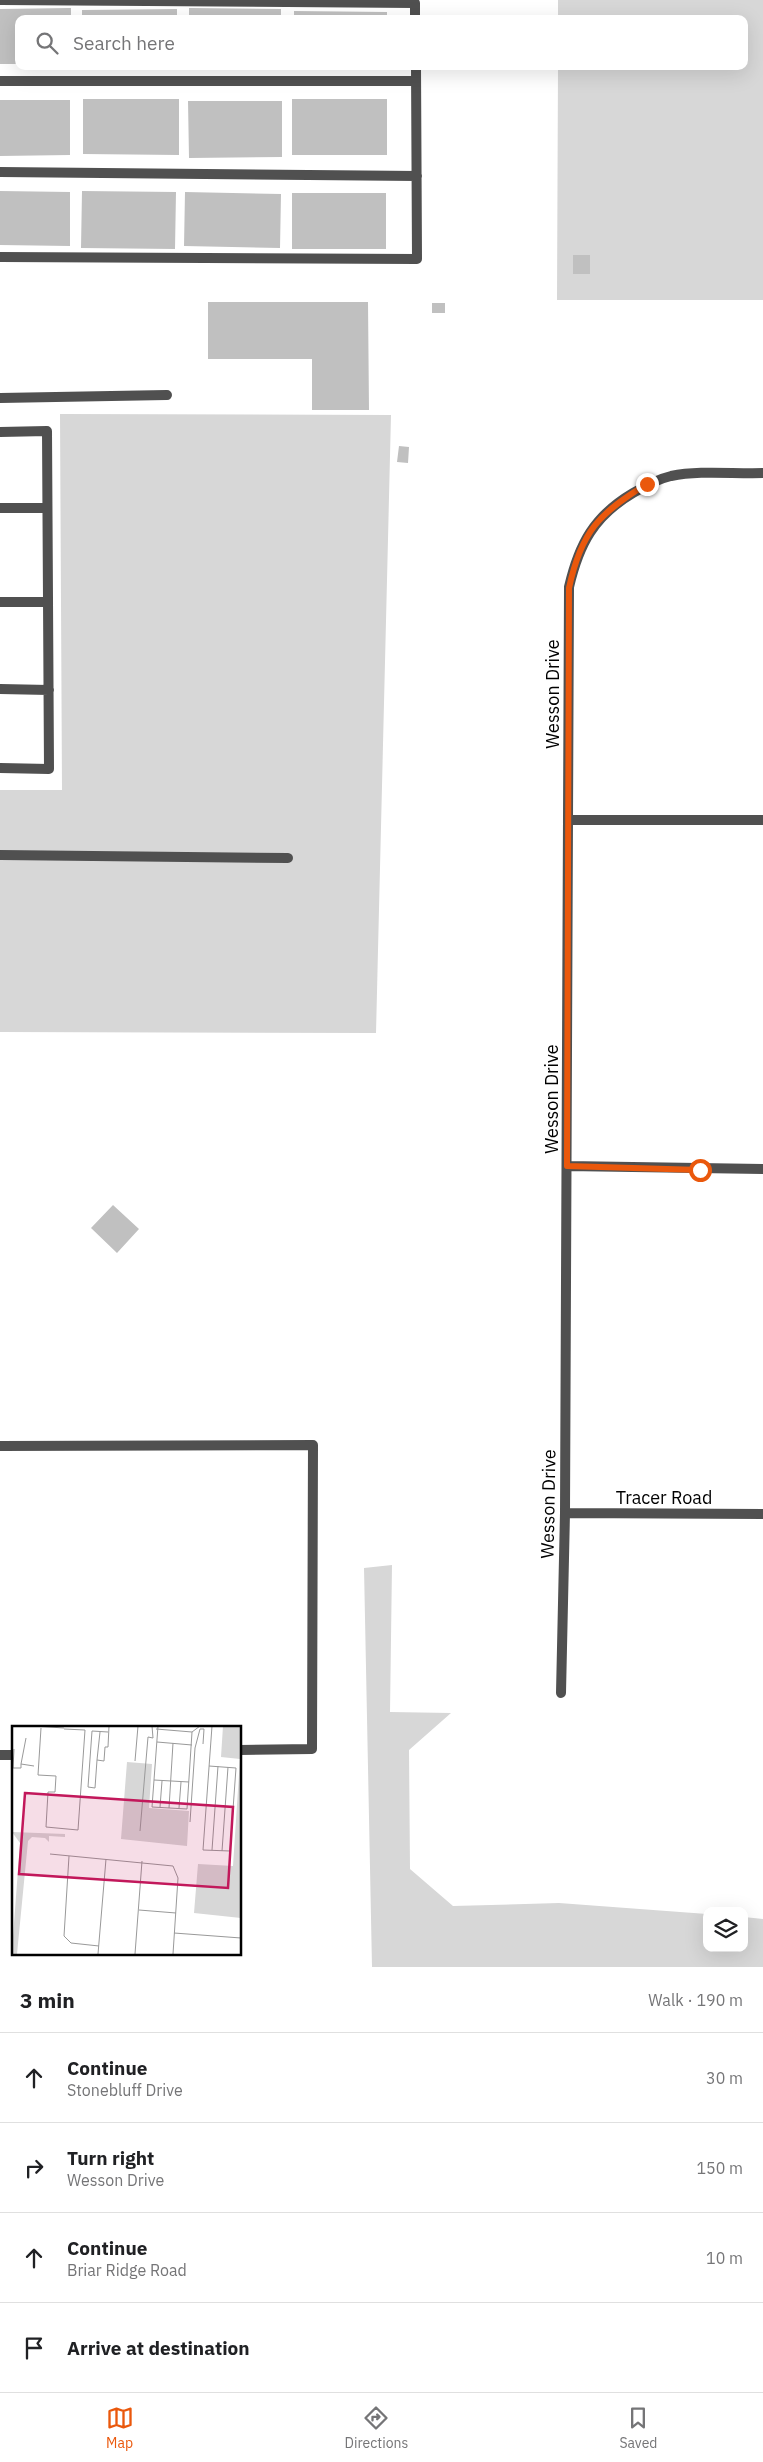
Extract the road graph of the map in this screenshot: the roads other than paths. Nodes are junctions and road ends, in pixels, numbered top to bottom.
1 (0, 0) edge
2 (415, 15) edge
3 (416, 70) edge
4 (0, 81) edge
5 (416, 82) junction
6 (0, 172) edge
7 (417, 176) junction
8 (0, 257) edge
9 (168, 395) dead end
10 (0, 398) edge
11 (0, 432) edge
12 (763, 473) edge
13 (0, 508) edge
14 (48, 508) junction
15 (0, 602) edge
16 (48, 602) junction
17 (0, 689) edge
18 (49, 690) junction
19 (0, 768) edge
20 (569, 820) junction
21 (763, 820) edge
22 (0, 855) edge
23 (288, 858) dead end
24 (567, 1166) junction
25 (763, 1169) edge
26 (0, 1446) edge
27 (565, 1513) junction
28 (763, 1514) edge
29 (561, 1693) dead end
30 (241, 1750) edge

1 - 2 street
3 - 5 street
4 - 5 street
5 - 7 street
6 - 7 street
7 - 8 street
9 - 10 street
11 - 14 street
12 - 20 street, Wesson Drive
13 - 14 street
14 - 16 street
15 - 16 street
16 - 18 street
17 - 18 street
18 - 19 street
20 - 21 street
20 - 24 street, Wesson Drive
22 - 23 street
24 - 25 street
24 - 27 street, Wesson Drive
26 - 30 street
27 - 28 street, Tracer Road
27 - 29 street, Wesson Drive

